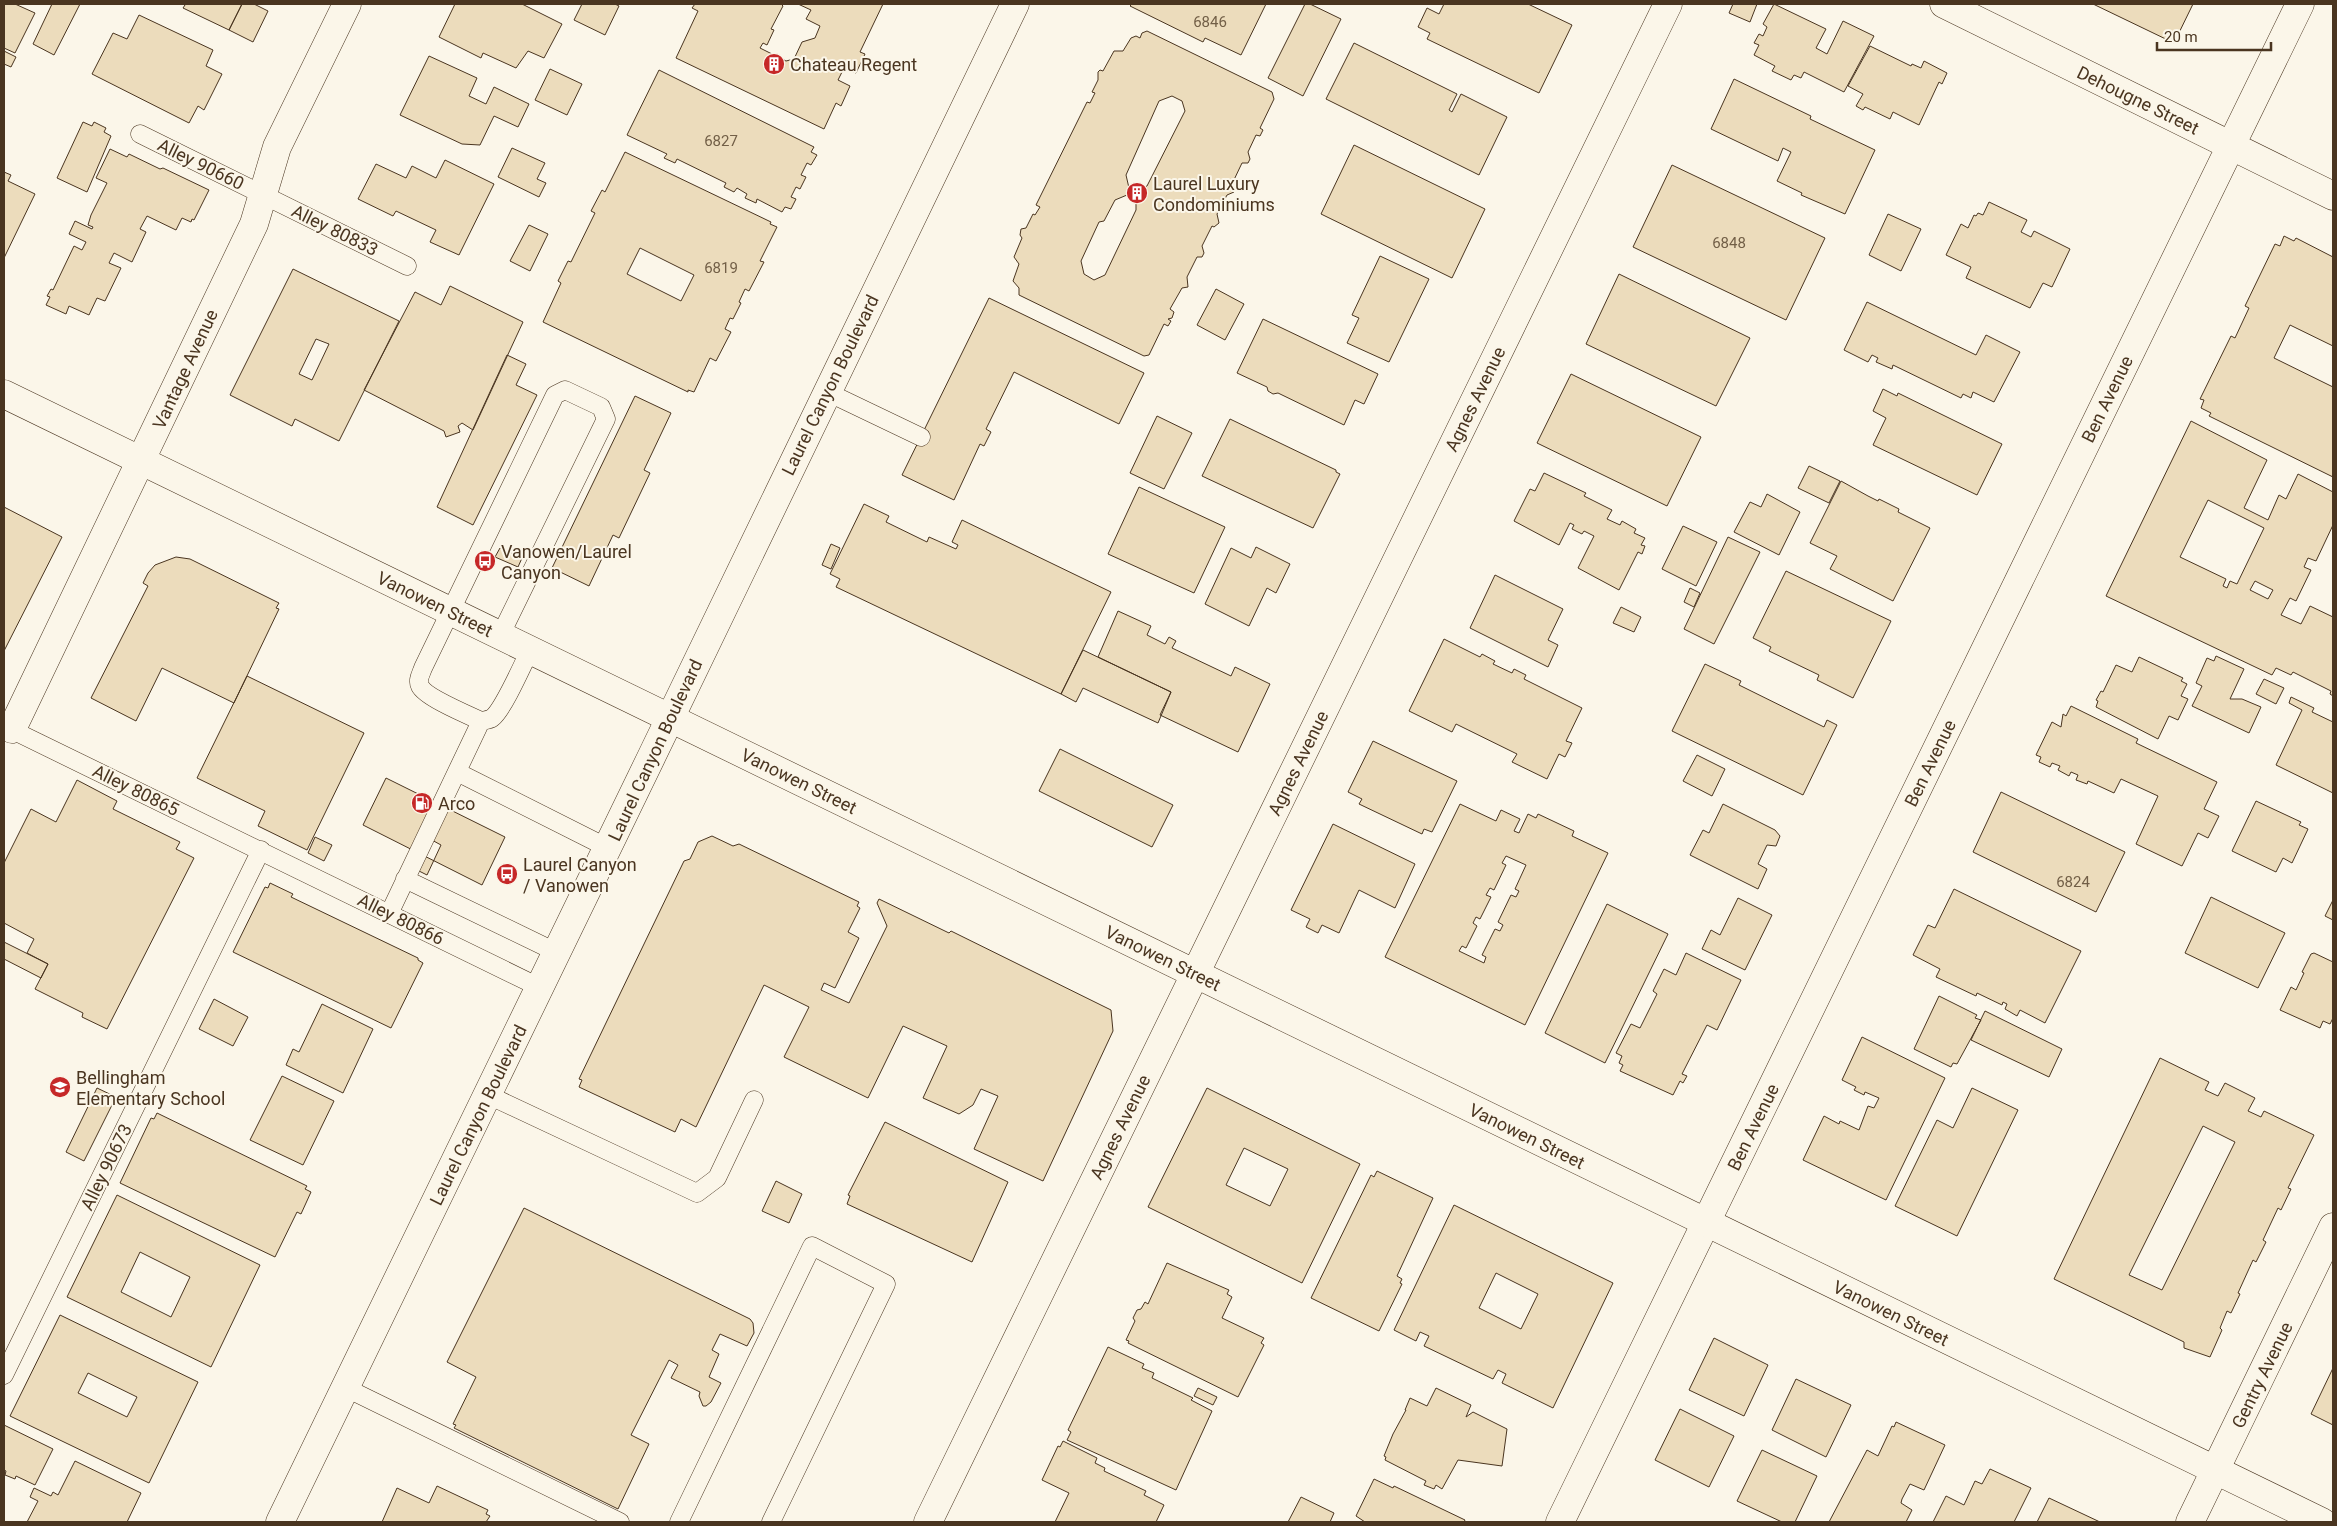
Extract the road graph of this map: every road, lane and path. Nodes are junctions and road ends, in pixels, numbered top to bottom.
1 (347, 4) edge
2 (1015, 4) edge
3 (1668, 4) edge
4 (1944, 4) edge
5 (2300, 4) edge
6 (140, 134) dead end
7 (2231, 146) junction
8 (263, 194) junction
9 (2333, 196) edge
10 (407, 266) dead end
11 (827, 392) junction
12 (4, 394) edge
13 (921, 437) dead end
14 (141, 461) junction
15 (449, 611) junction
16 (500, 636) junction
17 (530, 650) junction
18 (670, 718) junction
19 (481, 721) junction
20 (8, 727) edge
21 (457, 772) junction
22 (608, 848) junction
23 (261, 850) junction
24 (405, 879) junction
25 (389, 914) junction
26 (558, 953) junction
27 (1194, 974) junction
28 (541, 988) junction
29 (488, 1095) junction
30 (754, 1100) dead end
31 (1706, 1223) junction
32 (2333, 1228) edge
33 (4, 1375) edge
34 (344, 1387) junction
35 (2215, 1471) junction
36 (285, 1521) edge
37 (620, 1522) edge
38 (680, 1522) edge
39 (771, 1522) edge
40 (928, 1522) edge
41 (1560, 1522) edge
42 (2190, 1522) edge
43 (2322, 1522) edge

1 - 8 street, Vantage Avenue
2 - 11 street, Laurel Canyon Boulevard
3 - 27 street, Agnes Avenue
4 - 7 street, Dehougne Street
5 - 7 street, Ben Avenue
6 - 8 lane, Alley 90660
7 - 9 street, Dehougne Street
7 - 31 street, Ben Avenue
8 - 10 lane, Alley 80833
8 - 14 street, Vantage Avenue
11 - 13 lane
11 - 18 street, Laurel Canyon Boulevard
12 - 14 street, Vanowen Street
14 - 15 street, Vanowen Street
14 - 20 street, Vantage Avenue
15 - 16 street, Vanowen Street
15 - 16 lane
15 - 19 lane
16 - 17 street, Vanowen Street
17 - 18 street, Vanowen Street
17 - 19 lane
18 - 22 street, Laurel Canyon Boulevard
18 - 27 street, Vanowen Street
19 - 21 lane
20 - 23 lane, Alley 80865
21 - 22 lane
21 - 24 lane
22 - 26 street, Laurel Canyon Boulevard
23 - 25 lane, Alley 80866
23 - 33 lane, Alley 90673
24 - 25 lane
24 - 26 lane
25 - 28 lane, Alley 80866
26 - 28 street, Laurel Canyon Boulevard
27 - 31 street, Vanowen Street
27 - 40 street, Agnes Avenue
28 - 29 street, Laurel Canyon Boulevard
29 - 30 lane
29 - 34 street, Laurel Canyon Boulevard
31 - 35 street, Vanowen Street
31 - 41 street, Ben Avenue
32 - 35 street, Gentry Avenue
34 - 36 street, Laurel Canyon Boulevard
34 - 37 lane
35 - 42 street, Gentry Avenue
35 - 43 street, Vanowen Street
38 - 39 lane

